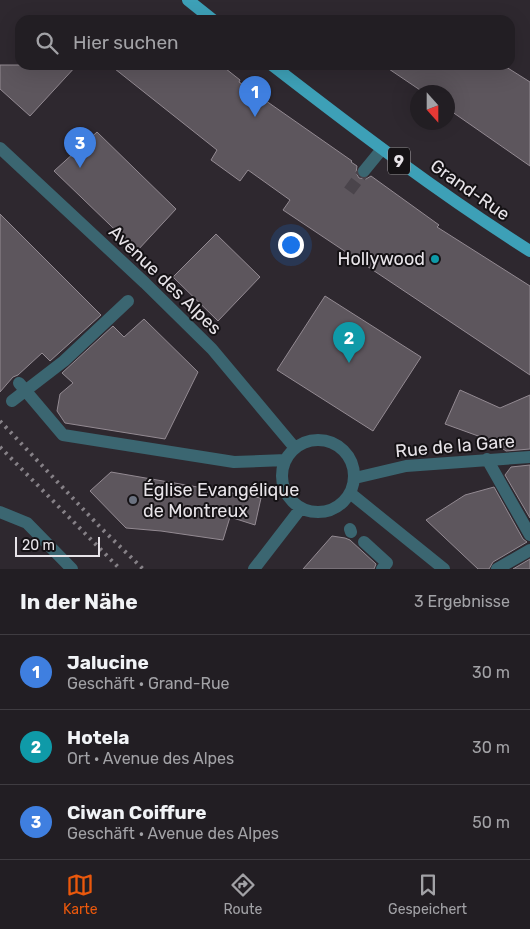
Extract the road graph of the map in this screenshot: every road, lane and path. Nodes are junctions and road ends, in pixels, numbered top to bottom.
1 (188, 0) edge
2 (207, 15) edge
3 (279, 70) edge
4 (0, 148) edge
5 (382, 149) junction
6 (364, 171) tunnel mouth
7 (530, 251) edge
8 (128, 301) dead end
9 (22, 388) junction
10 (12, 402) dead end
11 (295, 448) junction
12 (530, 457) edge
13 (487, 459) junction
14 (286, 460) junction
15 (355, 478) junction
16 (350, 493) junction
17 (301, 508) junction
18 (0, 512) edge
19 (530, 535) edge
20 (364, 542) dead end
21 (530, 550) edge
22 (72, 569) edge
23 (254, 569) edge
24 (382, 569) edge
25 (444, 569) edge
26 (497, 569) edge

1 - 2 main road
3 - 5 main road, Grand-Rue / 9
4 - 11 street, Avenue des Alpes
5 - 6 street
5 - 7 main road, Grand-Rue / 9
8 - 9 street
9 - 10 street
9 - 14 street
11 - 14 street
11 - 15 street
12 - 13 street, Rue de la Gare
13 - 15 street, Rue de la Gare
13 - 19 street
14 - 17 street
15 - 16 street
16 - 17 street
16 - 25 street
17 - 23 street
18 - 22 street
20 - 24 street
21 - 26 street

